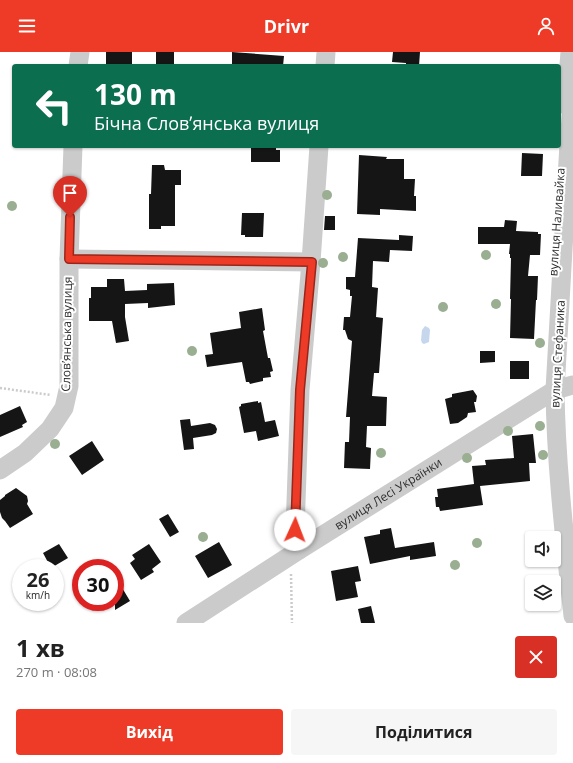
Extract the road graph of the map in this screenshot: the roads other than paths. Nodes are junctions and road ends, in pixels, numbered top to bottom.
1 (80, 52) edge
2 (326, 52) edge
3 (570, 52) edge
4 (78, 64) edge
5 (325, 64) edge
6 (573, 92) edge
7 (73, 148) edge
8 (319, 148) edge
9 (69, 259) junction
10 (312, 262) junction
11 (573, 385) edge
12 (555, 390) junction
13 (0, 470) edge
14 (291, 556) junction
15 (573, 616) edge
16 (186, 623) edge

1 - 4 street
2 - 5 street
3 - 12 street, вулиця Наливайка
6 - 12 street, вулиця Стефаника
7 - 9 street, Словʼянська вулиця
8 - 10 street
9 - 10 street
9 - 13 street, Словʼянська вулиця
10 - 14 street
11 - 12 street, вулиця Лесі Українки
12 - 14 street, вулиця Лесі Українки
12 - 15 street, вулиця Стефаника
14 - 16 street, вулиця Лесі Українки

